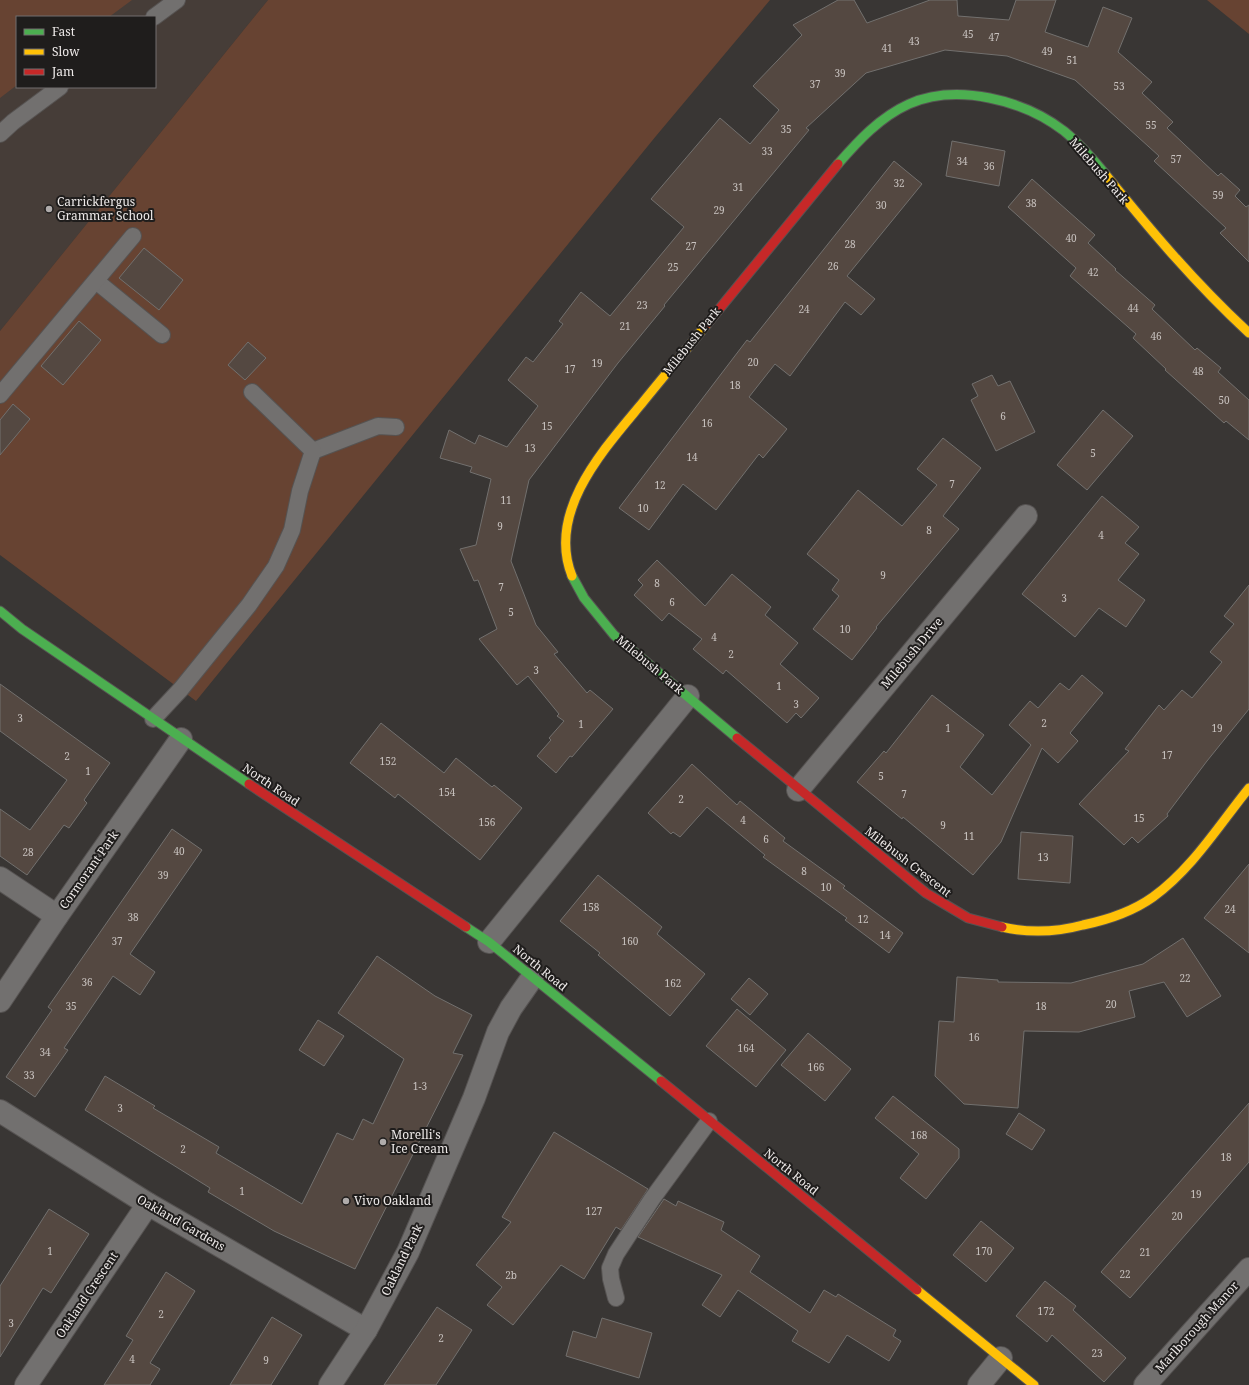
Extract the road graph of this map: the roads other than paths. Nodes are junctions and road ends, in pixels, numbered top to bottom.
1 (177, 0) edge
2 (155, 16) edge
3 (59, 88) edge
4 (0, 134) edge
5 (133, 236) dead end
6 (96, 281) junction
7 (1249, 333) edge
8 (162, 335) dead end
9 (252, 392) dead end
10 (0, 395) edge
11 (396, 427) dead end
12 (313, 451) junction
13 (1026, 516) dead end
14 (0, 611) edge
15 (688, 696) junction
16 (154, 719) junction
17 (181, 739) junction
18 (1249, 788) edge
19 (798, 790) junction
20 (0, 878) edge
21 (56, 916) junction
22 (489, 942) junction
23 (532, 978) junction
24 (0, 1001) edge
25 (0, 1111) edge
26 (709, 1121) junction
27 (148, 1204) junction
28 (1249, 1269) edge
29 (616, 1298) dead end
30 (366, 1330) junction
31 (1001, 1358) junction
32 (26, 1385) edge
33 (330, 1385) edge
34 (979, 1385) edge
35 (1034, 1385) edge
36 (1146, 1385) edge

1 - 2 lane
3 - 4 lane
5 - 6 lane
6 - 8 lane
6 - 10 lane
7 - 15 street, Milebush Park
9 - 12 lane
11 - 12 lane
12 - 16 lane
13 - 19 street, Milebush Drive
14 - 16 street, North Road
15 - 19 street, Milebush Crescent
15 - 22 street, Milebush Park
16 - 17 street, North Road
17 - 21 street, Cormorant Park
17 - 22 street, North Road
18 - 19 street, Milebush Crescent
20 - 21 street
21 - 24 street, Cormorant Park
22 - 23 street, North Road
23 - 26 street, North Road
23 - 30 street, Oakland Park
25 - 27 street, Oakland Gardens
26 - 29 lane
26 - 31 street, North Road
27 - 30 street, Oakland Gardens
27 - 32 street, Oakland Crescent
28 - 36 street, Marlborough Manor
30 - 33 street, Oakland Park
31 - 34 street
31 - 35 street, North Road

